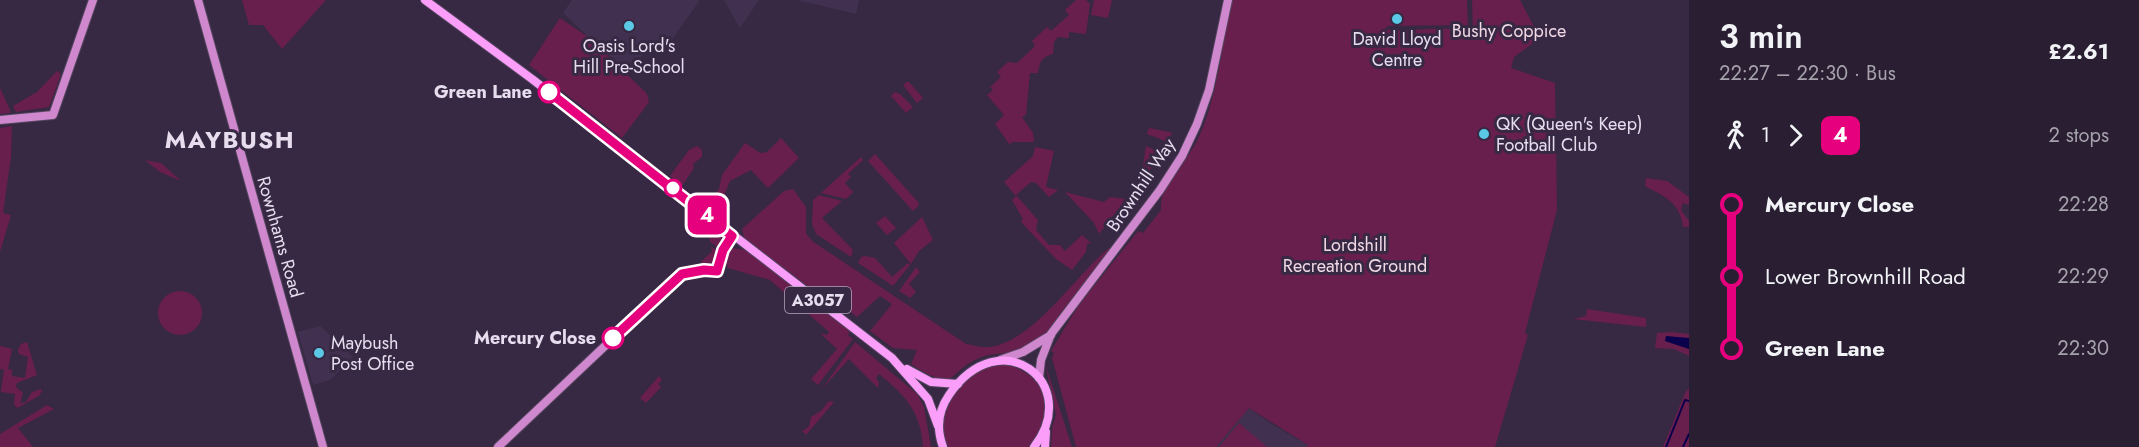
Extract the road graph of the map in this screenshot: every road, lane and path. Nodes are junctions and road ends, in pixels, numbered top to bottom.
1 (93, 0) edge
2 (198, 0) edge
3 (425, 0) edge
4 (1227, 0) edge
5 (0, 120) edge
6 (732, 236) junction
7 (1051, 334) junction
8 (996, 361) junction
9 (901, 366) junction
10 (1039, 378) junction
11 (958, 384) junction
12 (938, 426) junction
13 (1047, 429) junction
14 (322, 447) edge
15 (498, 447) edge
16 (943, 447) edge
17 (1034, 447) edge
18 (1045, 447) edge

1 - 5 street
2 - 14 street, Rownhams Road
3 - 6 main road, A3057
4 - 7 street, Brownhill Way
6 - 9 main road, A3057
6 - 15 street
7 - 8 street, Brownhill Way
7 - 10 street, Brownhill Way
8 - 10 main road
8 - 11 main road
9 - 11 main road, A3057
9 - 12 main road, A3057
10 - 13 main road
11 - 12 main road
12 - 16 main road
13 - 17 main road
13 - 18 main road

